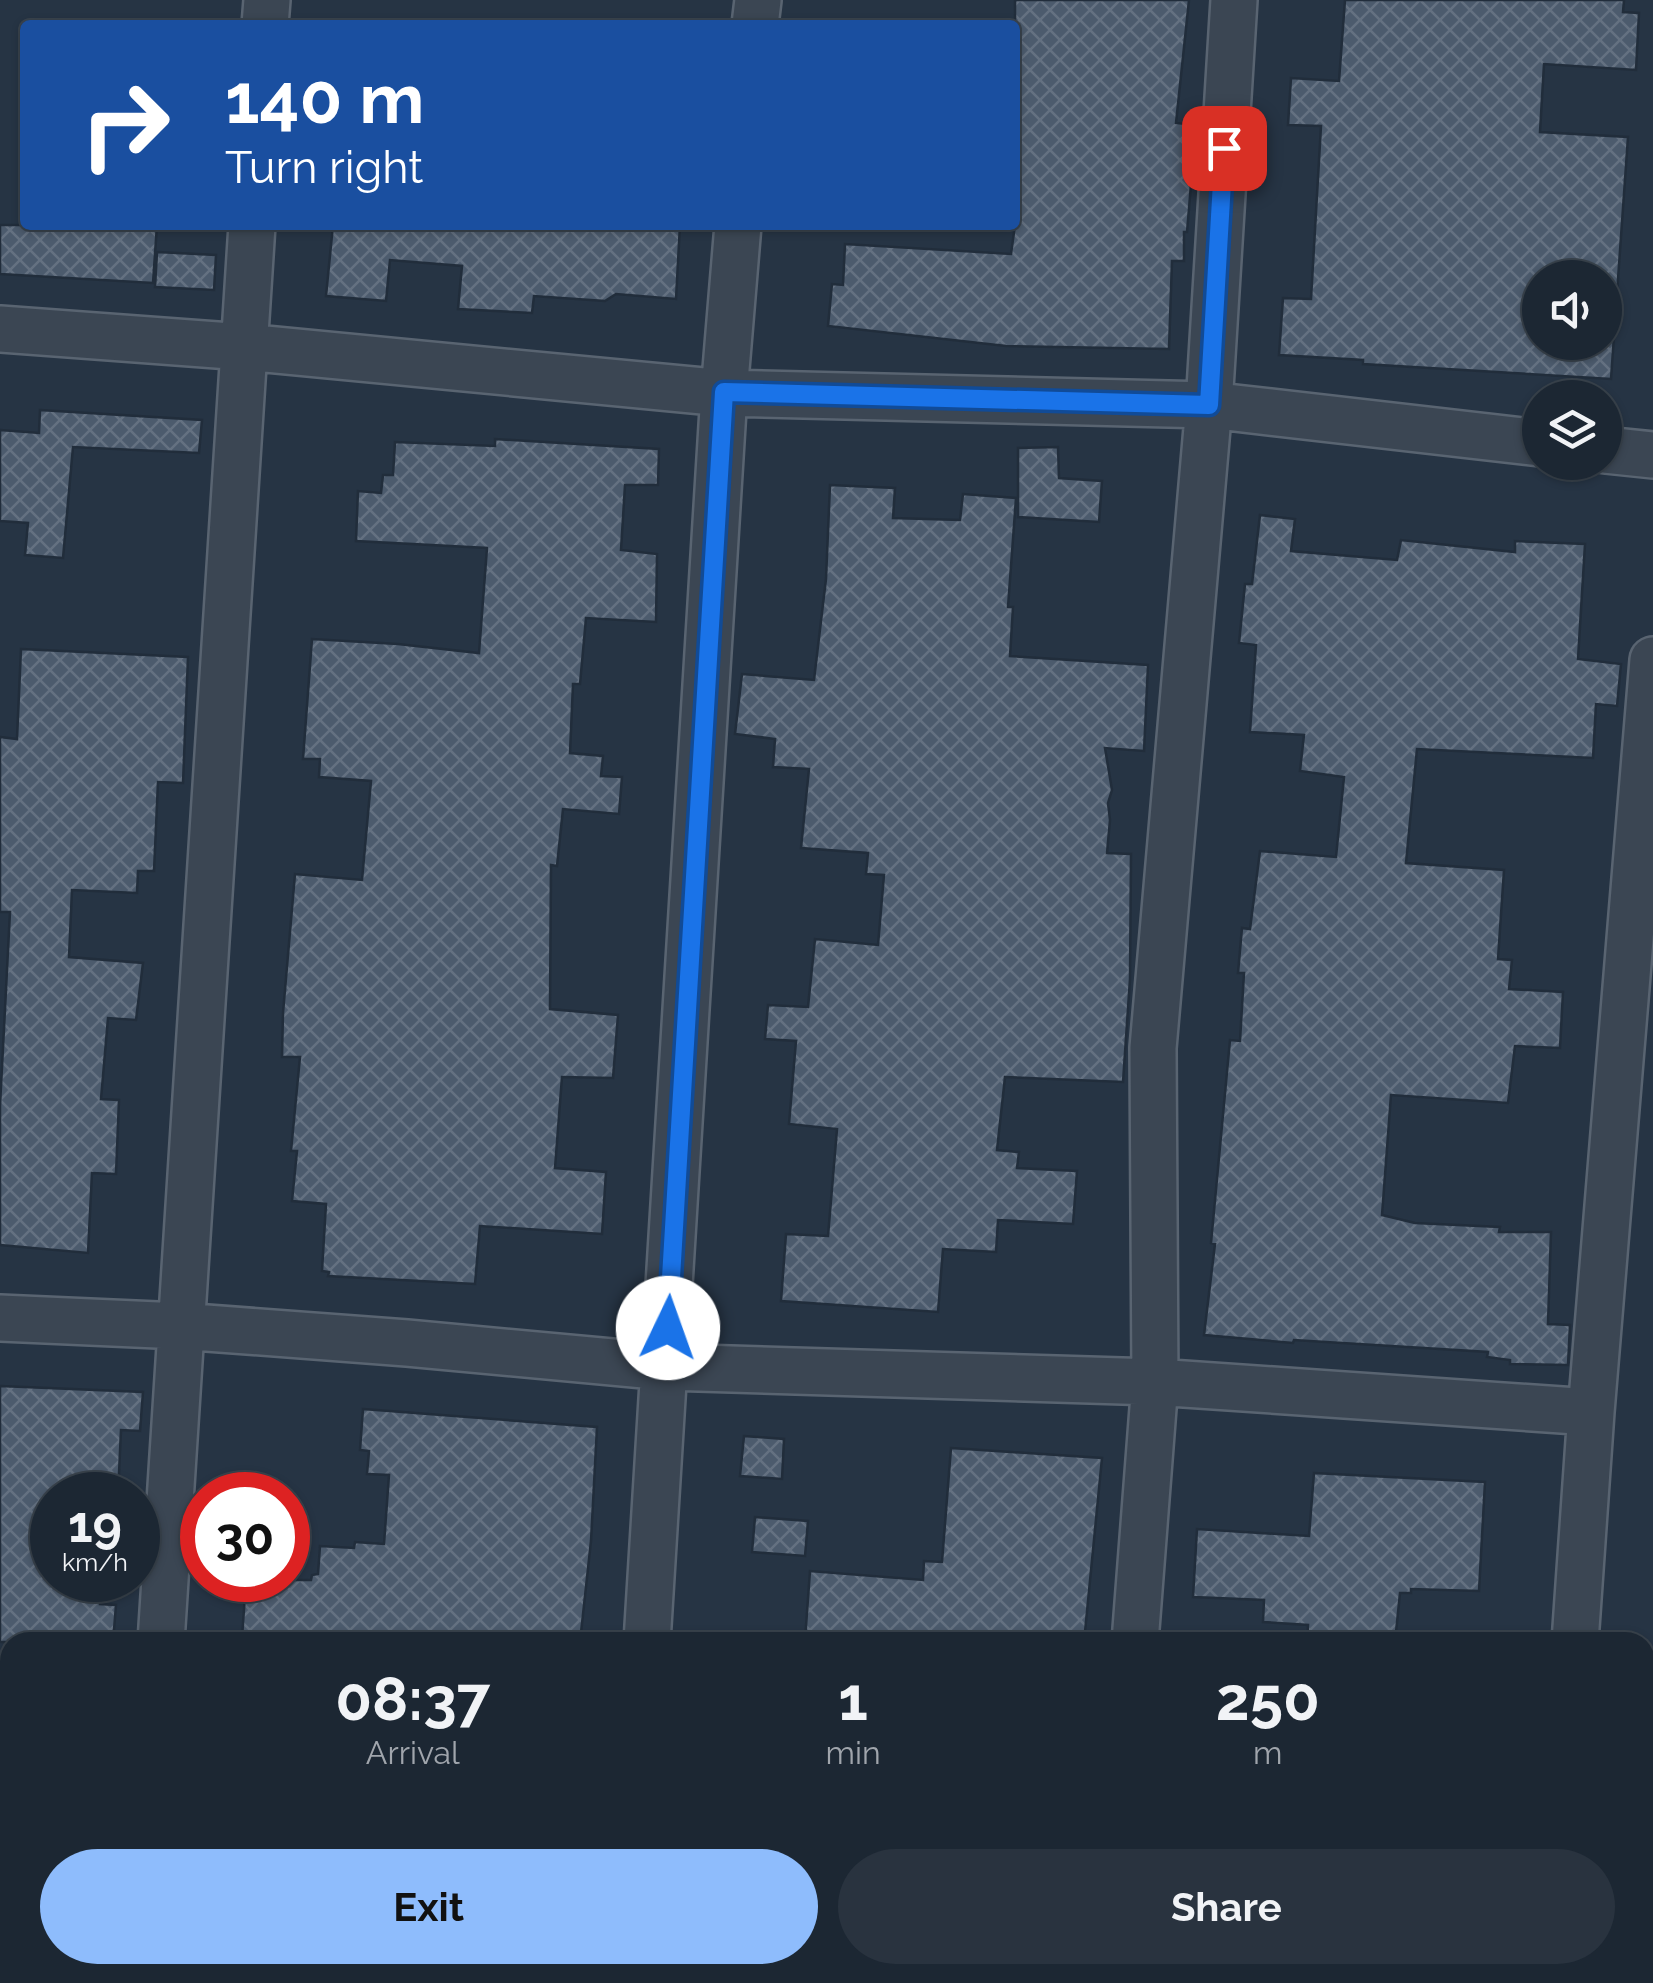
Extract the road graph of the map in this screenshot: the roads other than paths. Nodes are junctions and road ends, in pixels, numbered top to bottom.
1 (1234, 0) edge
2 (252, 230) edge
3 (738, 230) edge
4 (0, 329) edge
5 (244, 347) junction
6 (724, 392) junction
7 (1209, 405) junction
8 (1522, 441) edge
9 (1622, 452) edge
10 (1653, 456) edge
11 (1653, 660) edge
12 (0, 1318) edge
13 (180, 1326) junction
14 (666, 1367) junction
15 (1155, 1382) junction
16 (1590, 1412) junction
17 (162, 1632) edge
18 (648, 1632) edge
19 (1136, 1632) edge
20 (1576, 1632) edge

1 - 7 street
2 - 5 street
3 - 6 street
4 - 5 street
5 - 6 street
5 - 13 street
6 - 7 street
6 - 14 street
7 - 8 street
7 - 15 street
9 - 10 street
11 - 16 street
12 - 13 street
13 - 14 street
13 - 17 street
14 - 15 street
14 - 18 street
15 - 16 street
15 - 19 street
16 - 20 street

